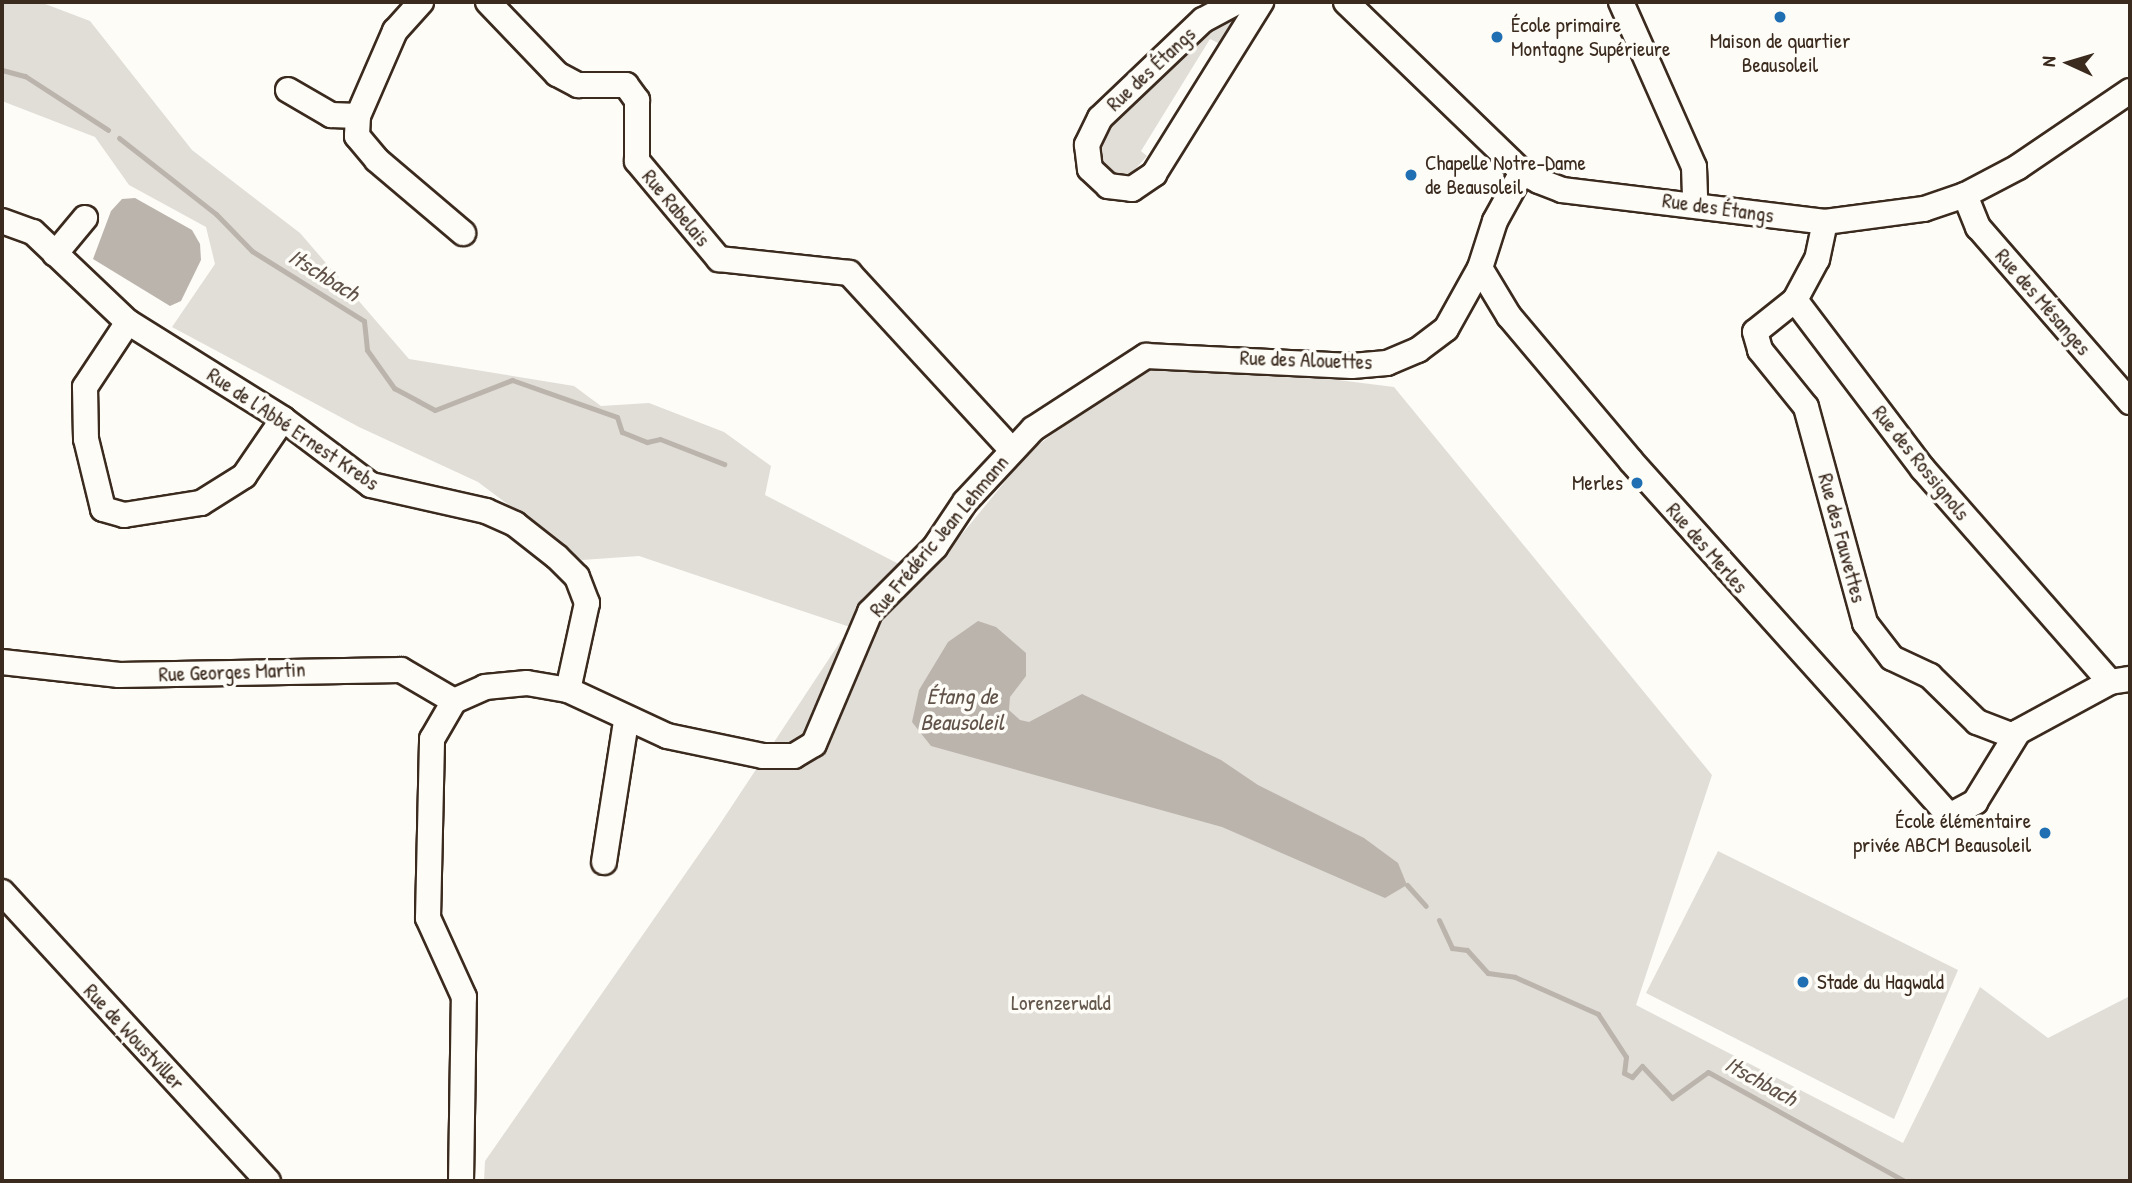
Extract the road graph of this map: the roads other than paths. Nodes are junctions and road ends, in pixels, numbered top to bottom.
1 (421, 2) edge
2 (488, 2) edge
3 (1237, 2) edge
4 (1261, 2) edge
5 (1346, 2) edge
6 (1620, 2) edge
7 (288, 90) dead end
8 (2130, 91) edge
9 (358, 116) junction
10 (1522, 172) junction
11 (1965, 195) junction
12 (1695, 203) junction
13 (85, 218) dead end
14 (2, 220) edge
15 (1825, 222) junction
16 (463, 233) dead end
17 (55, 254) junction
18 (1480, 268) junction
19 (1795, 300) junction
20 (128, 322) junction
21 (2130, 402) edge
22 (283, 419) junction
23 (1012, 450) junction
24 (2, 662) edge
25 (2120, 681) edge
26 (568, 690) junction
27 (454, 701) junction
28 (626, 721) junction
29 (2013, 736) junction
30 (604, 862) dead end
31 (2, 892) edge
32 (268, 1181) edge
33 (461, 1181) edge

1 - 9 street
2 - 23 street, Rue Rabelais
3 - 4 street, Rue des Étangs
5 - 10 street, Rue des Étangs
6 - 12 street
7 - 9 street
8 - 11 street, Rue des Étangs
9 - 16 street
10 - 12 street, Rue des Étangs
10 - 18 street, Rue des Alouettes
11 - 15 street, Rue des Étangs
11 - 21 street, Rue des Mésanges
12 - 15 street, Rue des Étangs
13 - 17 street
14 - 17 street, Rue de l'Abbé Ernest Krebs
15 - 19 street
17 - 20 street, Rue de l'Abbé Ernest Krebs
18 - 23 street, Rue des Alouettes
18 - 29 street, Rue des Merles
19 - 25 street, Rue des Rossignols
19 - 29 street, Rue des Fauvettes
20 - 22 street, Rue de l'Abbé Ernest Krebs
20 - 22 street
22 - 26 street, Rue de l'Abbé Ernest Krebs
23 - 28 street, Rue Frédéric Jean Lehmann
24 - 27 street, Rue Georges Martin
25 - 29 street
26 - 27 street, Rue Frédéric Jean Lehmann
26 - 28 street, Rue Frédéric Jean Lehmann
27 - 33 street
28 - 30 street
31 - 32 street, Rue de Woustviller

